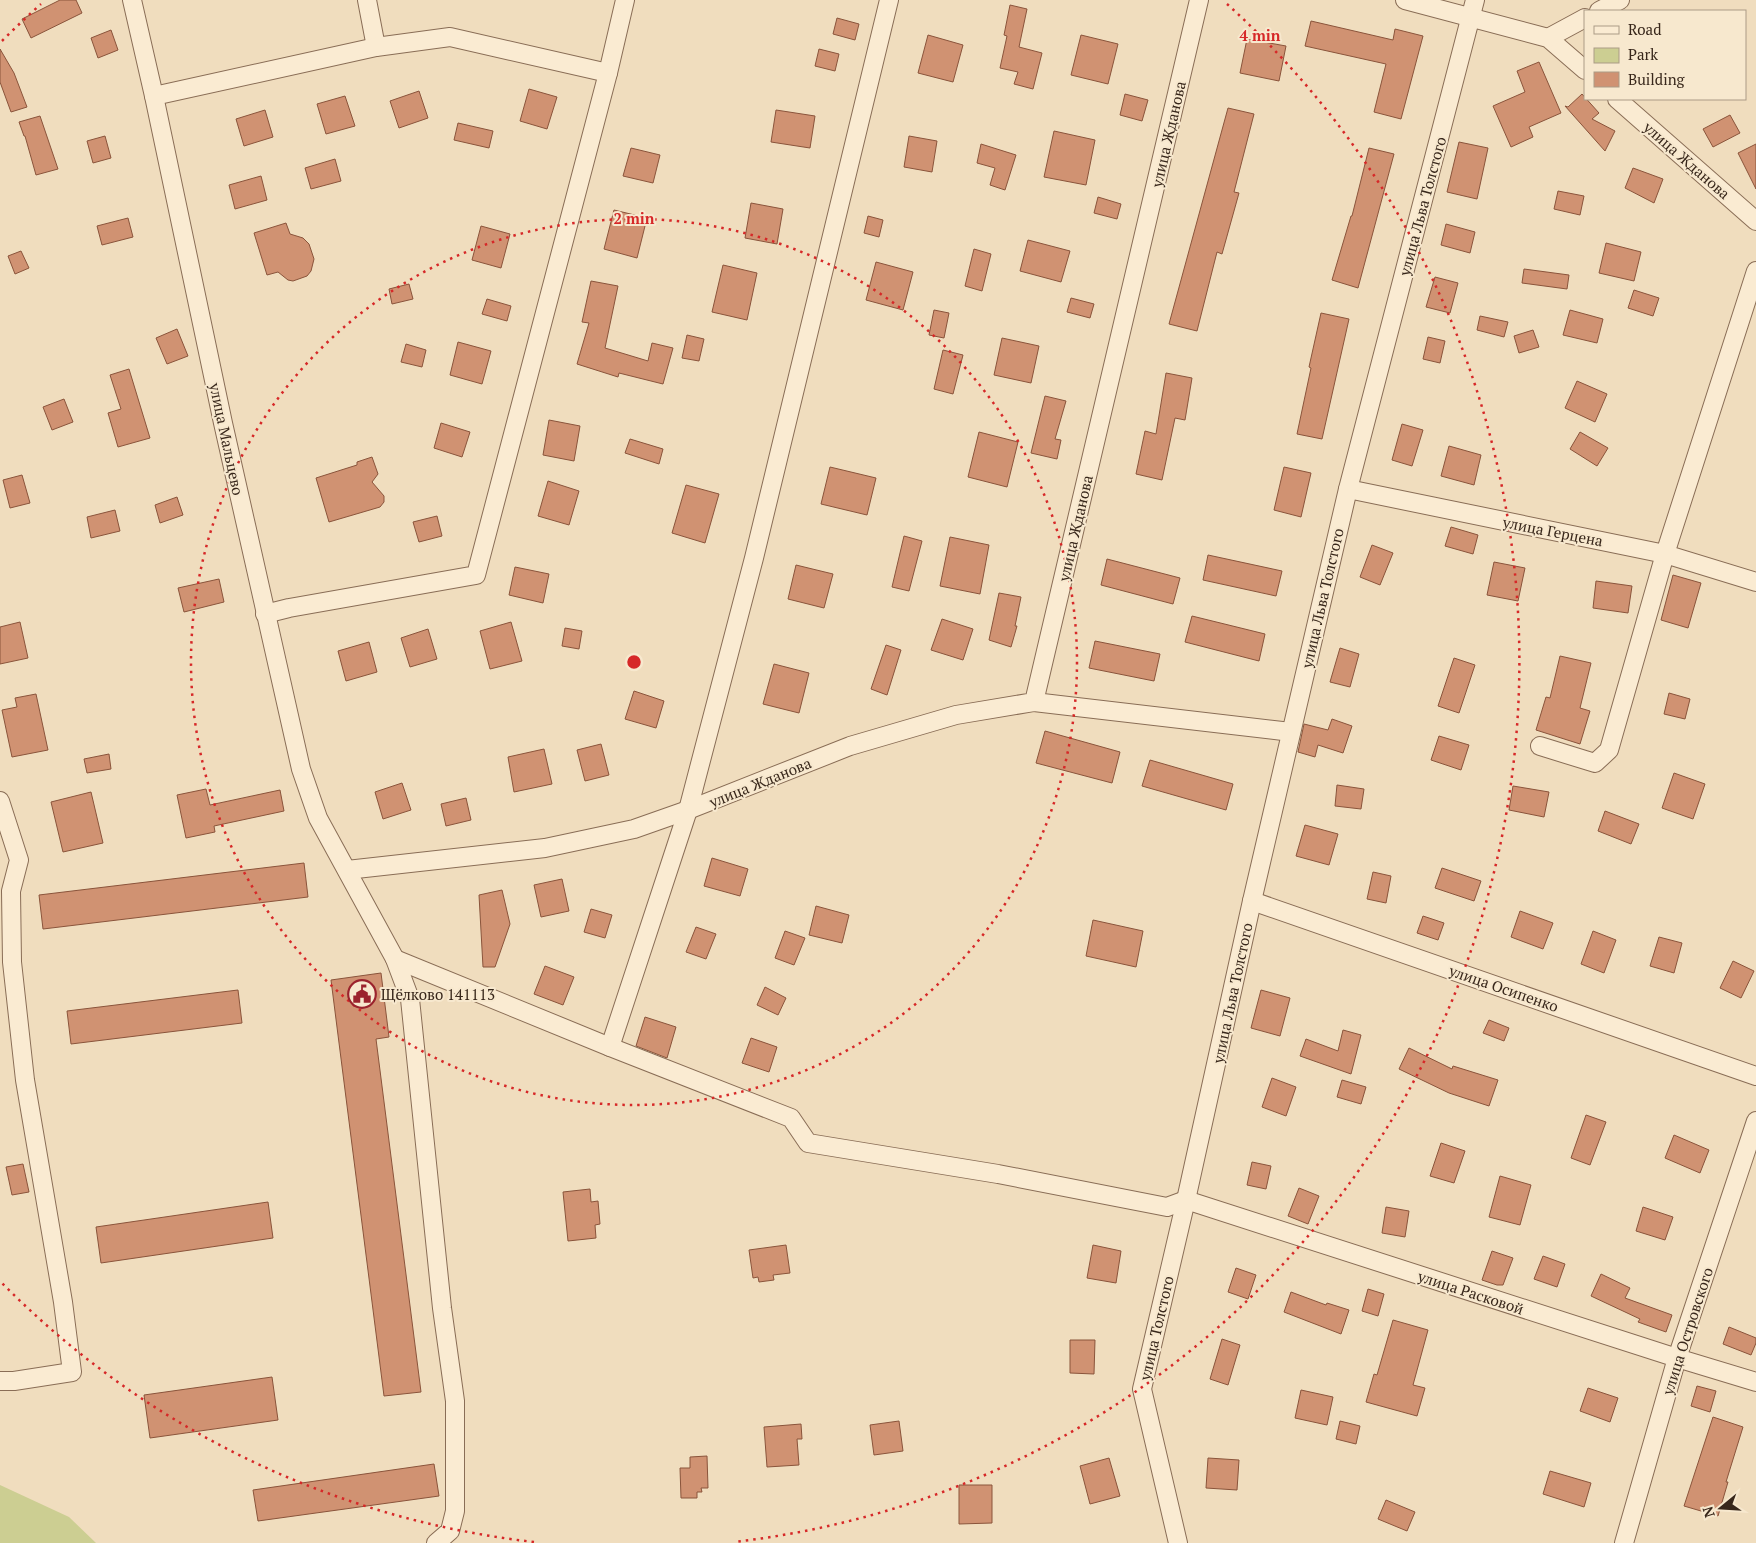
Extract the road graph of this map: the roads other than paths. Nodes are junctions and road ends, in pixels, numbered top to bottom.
1 (132, 0) edge
2 (367, 0) edge
3 (626, 0) edge
4 (889, 0) edge
5 (1199, 0) edge
6 (1405, 0) edge
7 (1620, 0) edge
8 (1473, 8) edge
9 (1600, 10) edge
10 (1584, 19) edge
11 (1548, 38) junction
12 (376, 47) junction
13 (1584, 69) edge
14 (608, 73) junction
15 (154, 96) junction
16 (1618, 100) edge
17 (1756, 221) edge
18 (1756, 272) edge
19 (1348, 489) junction
20 (1665, 554) junction
21 (1756, 582) edge
22 (266, 614) junction
23 (1034, 702) junction
24 (1291, 732) junction
25 (1540, 746) dead end
26 (0, 801) edge
27 (688, 810) junction
28 (348, 870) junction
29 (1252, 901) junction
30 (395, 959) junction
31 (610, 1047) junction
32 (1756, 1076) edge
33 (1756, 1121) edge
34 (1186, 1200) junction
35 (1678, 1358) junction
36 (0, 1381) edge
37 (1756, 1382) edge
38 (436, 1543) edge
39 (1178, 1543) edge
40 (1624, 1543) edge

1 - 15 street, улица Мальцево
2 - 12 street
3 - 14 street
4 - 27 street, улица Жданова
5 - 23 street, улица Жданова
6 - 8 street
7 - 9 street
8 - 11 street
8 - 19 street, улица Льва Толстого
10 - 11 street
11 - 13 street
12 - 14 street
12 - 15 street
14 - 22 street
15 - 22 street, улица Мальцево
16 - 17 street, улица Жданова
18 - 20 street
19 - 20 street, улица Герцена
19 - 24 street, улица Льва Толстого
20 - 21 street, улица Герцена
20 - 25 street
22 - 28 street, улица Мальцево
23 - 24 street
23 - 27 street, улица Жданова
24 - 29 street, улица Льва Толстого
26 - 36 street
27 - 28 street, улица Жданова
27 - 31 street, улица Жданова
28 - 30 street, улица Мальцево
29 - 32 street, улица Осипенко
29 - 34 street, улица Льва Толстого
30 - 31 street
30 - 38 street, улица Мальцево
31 - 34 street
33 - 35 street, улица Островского
34 - 35 street, улица Расковой
34 - 39 street, улица Толстого
35 - 37 street, улица Расковой
35 - 40 street, улица Островского

